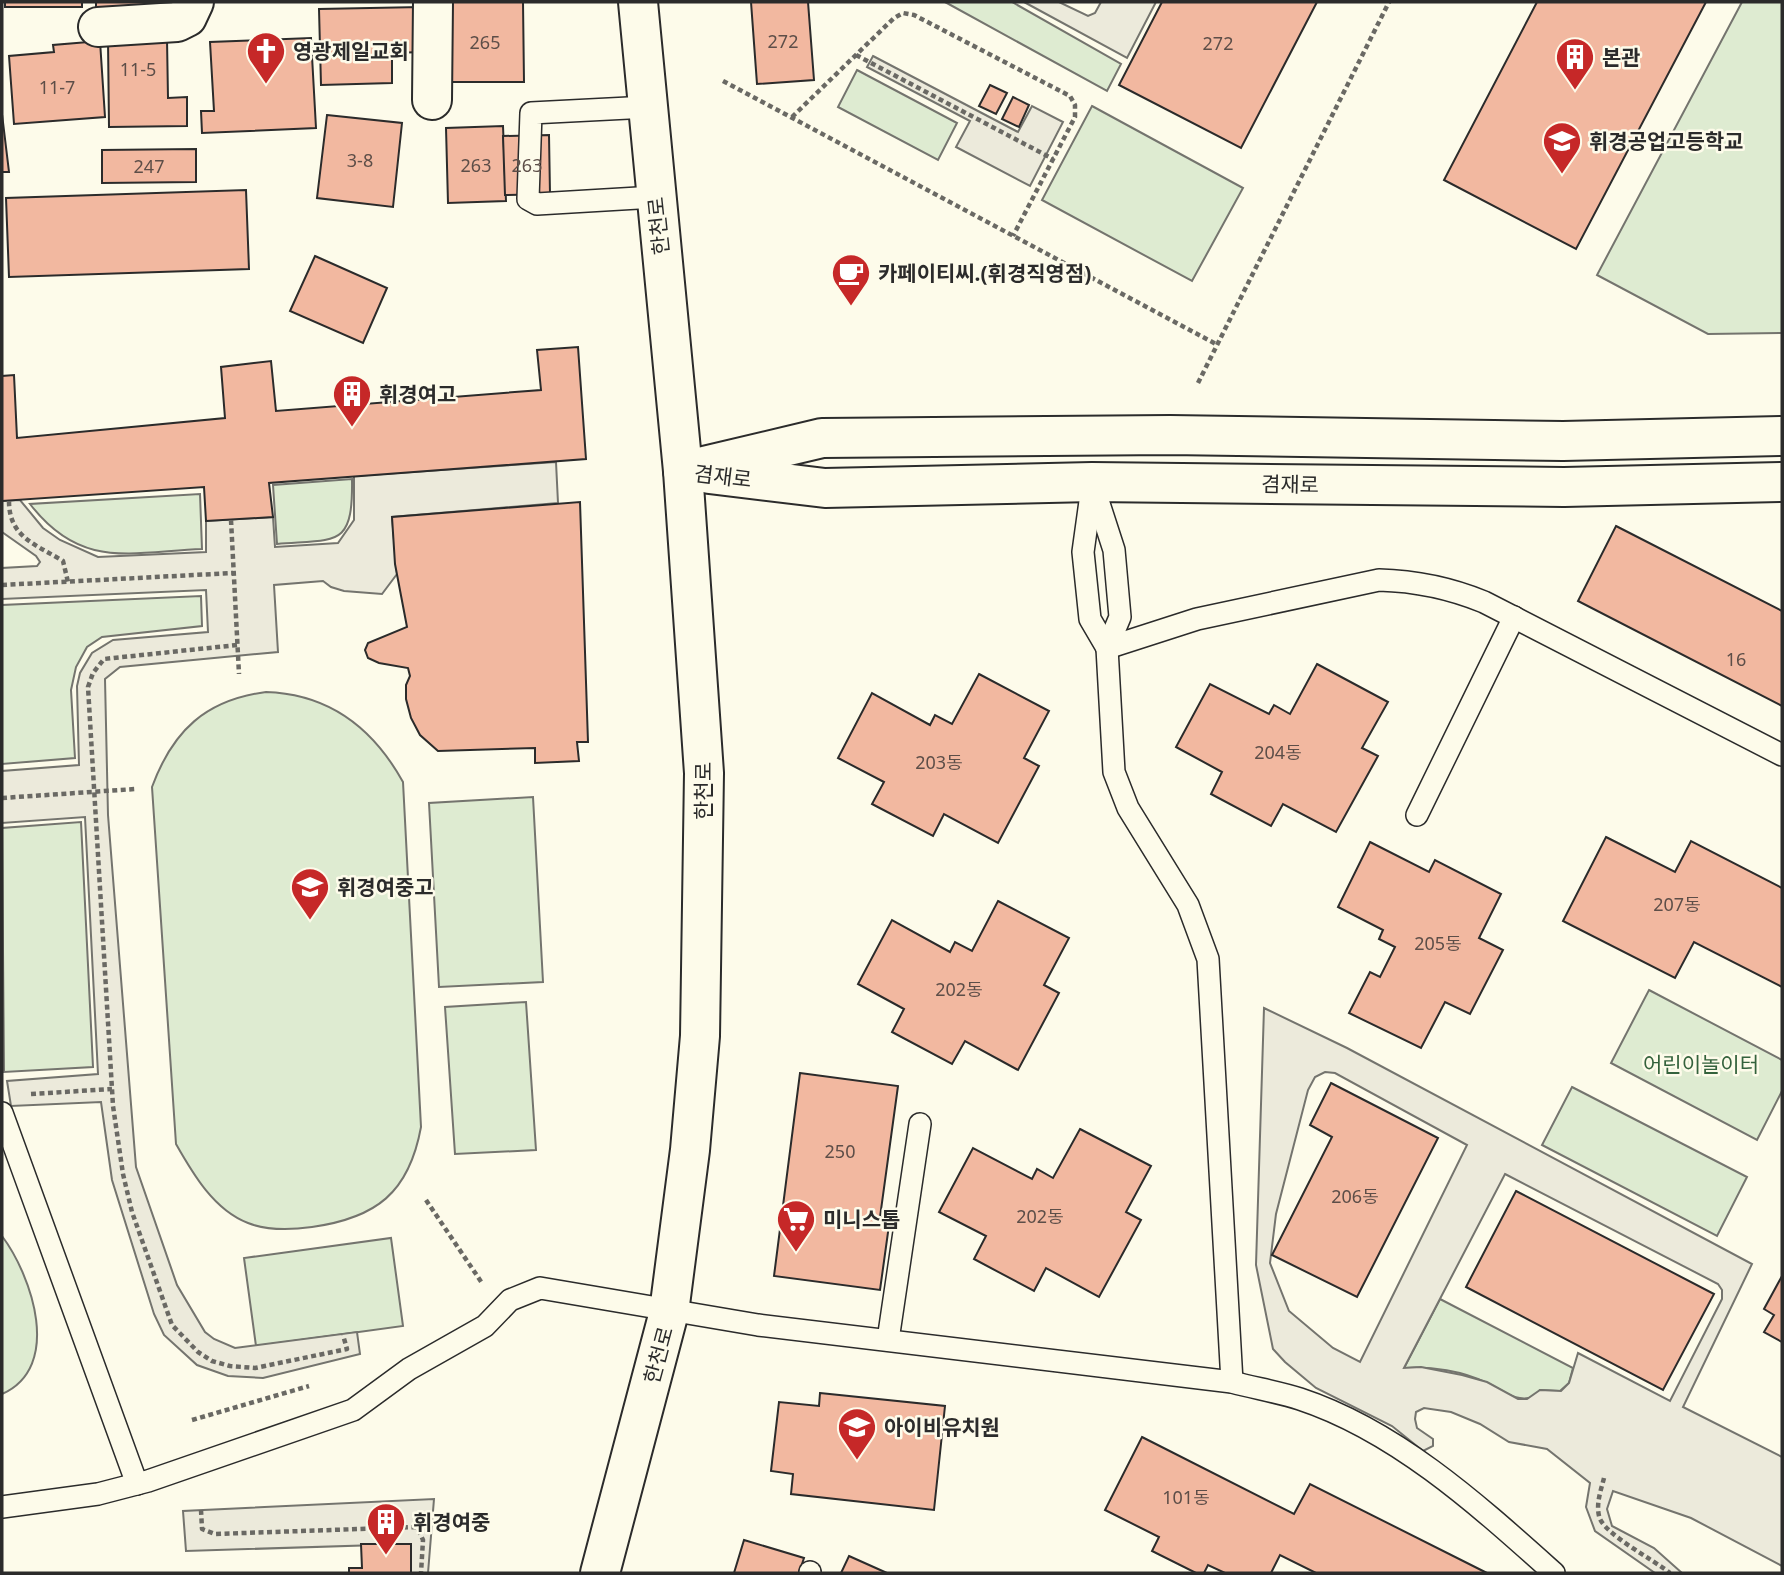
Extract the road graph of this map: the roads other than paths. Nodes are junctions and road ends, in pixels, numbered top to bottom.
1 (194, 2) edge
2 (433, 2) edge
3 (638, 2) edge
4 (98, 27) dead end
5 (432, 100) dead end
6 (648, 107) junction
7 (655, 197) junction
8 (1782, 436) edge
9 (683, 471) junction
10 (1092, 482) junction
11 (1782, 482) edge
12 (1514, 617) junction
13 (1107, 648) junction
14 (1782, 755) edge
15 (1417, 815) dead end
16 (2, 1113) edge
17 (920, 1124) dead end
18 (6, 1143) edge
19 (669, 1312) junction
20 (888, 1340) junction
21 (1232, 1382) junction
22 (136, 1484) junction
23 (2, 1507) edge
24 (600, 1573) edge
25 (1554, 1573) edge

1 - 4 main road
2 - 5 main road
3 - 6 main road, 한천로
6 - 7 main road, 한천로
6 - 7 lane
7 - 9 main road, 한천로
8 - 9 main road, 겸재로
9 - 10 main road, 겸재로
9 - 19 main road, 한천로
10 - 11 main road, 겸재로
10 - 13 lane
10 - 13 lane
12 - 13 lane
12 - 14 lane
12 - 15 lane
13 - 21 lane
16 - 18 lane
17 - 20 lane
18 - 22 lane
19 - 20 lane
19 - 22 lane
19 - 24 main road, 한천로
20 - 21 lane
21 - 25 lane
22 - 23 lane

